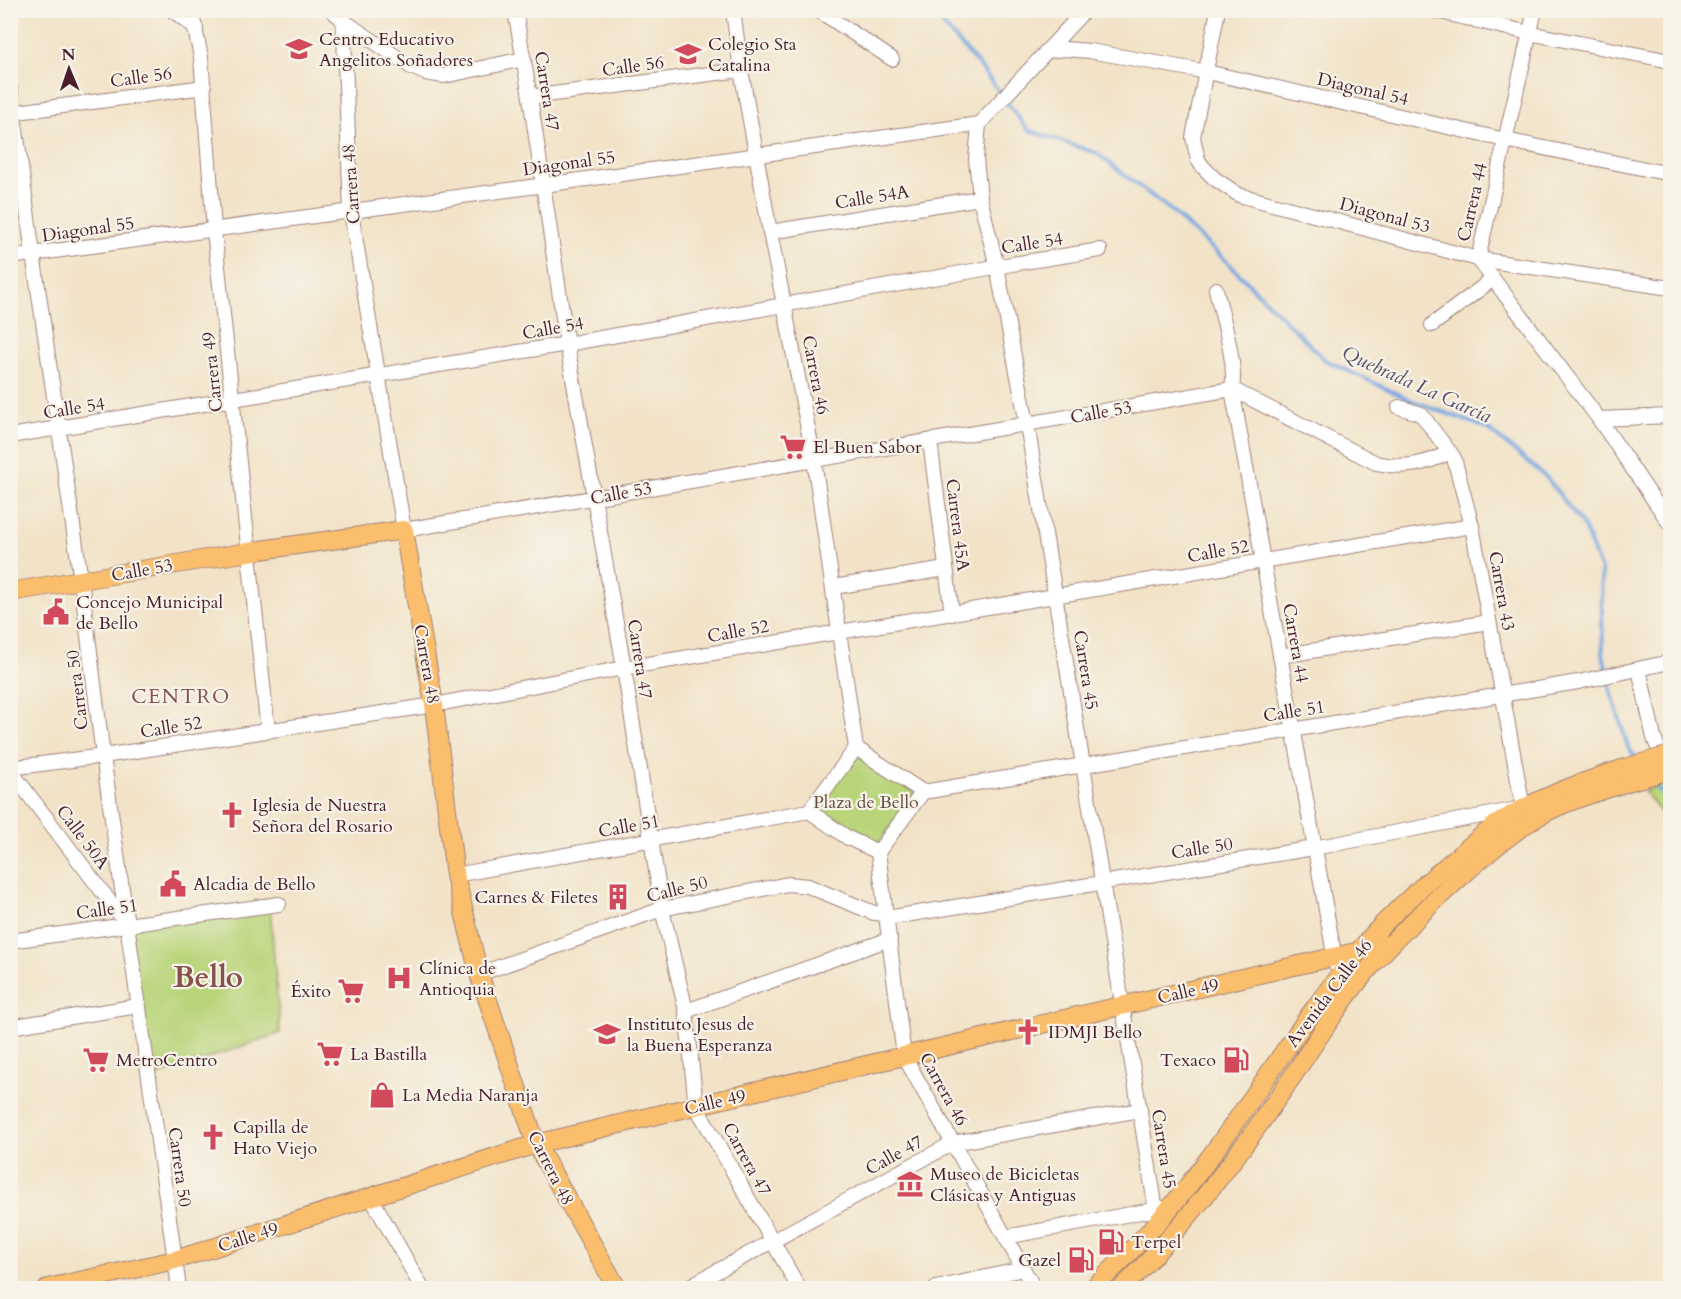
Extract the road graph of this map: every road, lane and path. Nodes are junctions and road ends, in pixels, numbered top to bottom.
1 (172, 10) edge
2 (191, 10) edge
3 (332, 10) edge
4 (515, 10) edge
5 (733, 10) edge
6 (818, 10) edge
7 (1085, 10) edge
8 (1218, 10) edge
9 (1432, 10) edge
10 (1535, 10) edge
11 (344, 16) edge
12 (196, 28) junction
13 (1529, 33) junction
14 (1046, 51) junction
15 (524, 59) junction
16 (892, 59) dead end
17 (1671, 62) edge
18 (741, 69) junction
19 (1207, 72) junction
20 (10, 87) edge
21 (204, 87) junction
22 (530, 97) junction
23 (12, 113) edge
24 (982, 122) junction
25 (1505, 140) junction
26 (756, 154) junction
27 (1671, 174) edge
28 (543, 185) junction
29 (980, 198) junction
30 (351, 212) junction
31 (214, 230) junction
32 (770, 232) junction
33 (1100, 250) dead end
34 (33, 254) junction
35 (10, 257) edge
36 (1478, 259) junction
37 (997, 267) junction
38 (1493, 279) junction
39 (1671, 288) edge
40 (1216, 289) dead end
41 (783, 305) junction
42 (1432, 325) dead end
43 (567, 344) junction
44 (377, 376) junction
45 (1232, 389) junction
46 (233, 400) junction
47 (1399, 407) dead end
48 (1671, 416) edge
49 (1599, 419) junction
50 (1027, 424) junction
51 (59, 429) junction
52 (10, 436) edge
53 (930, 441) junction
54 (1450, 452) junction
55 (814, 460) junction
56 (595, 497) junction
57 (1671, 524) edge
58 (1472, 526) junction
59 (404, 530) junction
60 (250, 552) junction
61 (1263, 561) junction
62 (946, 569) junction
63 (81, 580) junction
64 (833, 588) junction
65 (10, 592) edge
66 (1055, 596) junction
67 (952, 614) junction
68 (1489, 622) junction
69 (840, 632) junction
70 (1280, 656) junction
71 (1671, 662) edge
72 (624, 668) junction
73 (1639, 669) junction
74 (1502, 694) junction
75 (434, 705) junction
76 (1293, 729) junction
77 (268, 730) junction
78 (856, 748) junction
79 (1671, 755) edge
80 (103, 756) junction
81 (1083, 764) junction
82 (10, 769) edge
83 (1671, 770) edge
84 (1630, 774) junction
85 (1671, 777) edge
86 (923, 792) junction
87 (1523, 808) junction
88 (809, 811) junction
89 (651, 841) junction
90 (1314, 848) junction
91 (878, 852) junction
92 (455, 875) junction
93 (1102, 882) junction
94 (279, 904) dead end
95 (662, 909) junction
96 (886, 916) junction
97 (127, 925) junction
98 (890, 939) junction
99 (10, 941) edge
100 (1390, 944) junction
101 (1359, 952) junction
102 (1334, 957) junction
103 (479, 974) junction
104 (1338, 978) junction
105 (1343, 1003) junction
106 (138, 1006) junction
107 (1123, 1006) junction
108 (686, 1011) junction
109 (10, 1027) edge
110 (904, 1056) junction
111 (696, 1106) junction
112 (1140, 1110) junction
113 (953, 1143) junction
114 (536, 1144) junction
115 (371, 1197) junction
116 (1162, 1213) junction
117 (1005, 1237) junction
118 (772, 1242) junction
119 (175, 1260) junction
120 (1023, 1269) junction
121 (48, 1288) edge
122 (179, 1288) edge
123 (422, 1288) edge
124 (617, 1288) edge
125 (687, 1288) edge
126 (799, 1288) edge
127 (936, 1288) edge
128 (1034, 1288) edge
129 (1093, 1288) edge
130 (1122, 1288) edge

1 - 12 street
2 - 12 street, Carrera 49
3 - 11 street
4 - 15 street, Carrera 47
5 - 18 street, Carrera 46
6 - 16 street
7 - 14 street
8 - 19 street
9 - 13 street
10 - 13 street, Carrera 44
11 - 15 street
11 - 30 street, Carrera 48
12 - 21 street, Carrera 49
13 - 17 street
13 - 25 street, Carrera 44
14 - 19 street, Diagonal 54
14 - 24 street
15 - 22 street, Carrera 47
18 - 22 street, Calle 56
18 - 26 street, Carrera 46
19 - 25 street, Diagonal 54
19 - 36 street, Diagonal 53
20 - 23 street, Carrera 50
21 - 23 street, Calle 56
21 - 31 street, Carrera 49
22 - 28 street, Carrera 47
23 - 34 street, Carrera 50
24 - 26 street, Diagonal 55
24 - 29 street, Carrera 45
25 - 27 street, Diagonal 54
25 - 36 street, Carrera 44
26 - 28 street, Diagonal 55
26 - 32 street, Carrera 46
28 - 30 street, Diagonal 55
28 - 43 street, Carrera 47
29 - 32 street, Calle 54A
29 - 37 street, Carrera 45
30 - 31 street, Diagonal 55
30 - 44 street, Carrera 48
31 - 34 street, Diagonal 55
31 - 46 street, Carrera 49
32 - 41 street, Carrera 46
33 - 37 street, Calle 54
34 - 35 street, Diagonal 55
34 - 51 street, Carrera 50
36 - 38 street, Carrera 44
36 - 39 street, Diagonal 53
37 - 41 street, Calle 54
37 - 50 street, Carrera 45
38 - 42 street
38 - 49 street, Carrera 44
40 - 45 street, Carrera 44
41 - 43 street, Calle 54
41 - 55 street, Carrera 46
43 - 44 street, Calle 54
43 - 56 street, Carrera 47
44 - 46 street, Calle 54
44 - 59 street, Carrera 48
45 - 50 street, Calle 53
45 - 54 street
45 - 61 street, Carrera 44
46 - 51 street, Calle 54
46 - 60 street, Carrera 49
47 - 54 street, Carrera 43
48 - 49 street
49 - 57 street, Carrera 44
50 - 53 street, Calle 53
50 - 66 street, Carrera 45
51 - 52 street, Calle 54
51 - 63 street, Carrera 50
53 - 55 street, Calle 53
53 - 62 street, Carrera 45A
54 - 58 street, Carrera 43
55 - 56 street, Calle 53
55 - 64 street, Carrera 46
56 - 59 street, Calle 53
56 - 72 street, Carrera 47
58 - 61 street, Calle 52
58 - 68 street, Carrera 43
59 - 60 main road, Calle 53
59 - 75 main road, Carrera 48
60 - 63 main road, Calle 53
60 - 77 street, Carrera 49
61 - 66 street, Calle 52
61 - 70 street, Carrera 44
62 - 64 street
62 - 67 street, Carrera 45A
63 - 65 main road, Calle 53
63 - 80 street, Carrera 50
64 - 69 street, Carrera 46
66 - 67 street, Calle 52
66 - 81 street, Carrera 45
67 - 69 street, Calle 52
68 - 70 street
68 - 74 street, Carrera 43
69 - 72 street, Calle 52
69 - 78 street, Carrera 46
70 - 76 street, Carrera 44
71 - 73 street, Calle 51
72 - 75 street, Calle 52
72 - 89 street, Carrera 47
73 - 74 street, Calle 51
73 - 85 street
74 - 76 street, Calle 51
74 - 87 street, Carrera 43
75 - 77 street, Calle 52
75 - 92 main road, Carrera 48
76 - 81 street, Calle 51
76 - 90 street, Carrera 44
77 - 80 street, Calle 52
78 - 86 street
78 - 88 street
79 - 84 main road, bridge
80 - 82 street, Calle 52
80 - 97 street, Carrera 50
81 - 86 street, Calle 51
81 - 93 street, Carrera 45
82 - 97 street, Calle 50A
83 - 84 main road, bridge
84 - 87 main road, Avenida Calle 46
84 - 100 main road, Avenida Calle 46
86 - 91 street
87 - 90 street, Calle 50
87 - 101 main road, Avenida Calle 46
88 - 89 street, Calle 51
88 - 91 street
89 - 92 street, Calle 51
89 - 95 street, Carrera 47
90 - 93 street, Calle 50
90 - 102 street, Carrera 44
91 - 96 street, Carrera 46
92 - 103 main road, Carrera 48
93 - 96 street, Calle 50
93 - 107 street, Carrera 45
94 - 97 street, Calle 51
95 - 96 street, Calle 50
95 - 103 street, Calle 50
95 - 108 street, Carrera 47
96 - 98 street, Carrera 46
97 - 99 street, Calle 51
97 - 106 street, Carrera 50
98 - 108 street
98 - 110 street, Carrera 46
100 - 101 main road, Calle 49
100 - 105 main road, Avenida Calle 46
101 - 102 main road, Calle 49
101 - 104 main road, Avenida Calle 46
102 - 104 street, Carrera 44
102 - 107 main road, Calle 49
103 - 114 main road, Carrera 48
104 - 105 street, Carrera 44
104 - 116 main road, Avenida Calle 46
105 - 130 main road, Avenida Calle 46
106 - 109 street
106 - 119 street, Carrera 50
107 - 110 main road, Calle 49
107 - 112 street, Carrera 45
108 - 111 street, Carrera 47
110 - 111 main road, Calle 49
110 - 113 street, Carrera 46
111 - 114 main road, Calle 49
111 - 118 street, Carrera 47
112 - 113 street, Calle 47
112 - 116 street, Carrera 45
113 - 117 street, Carrera 46
113 - 118 street, Calle 47
114 - 115 main road, Calle 49
114 - 124 main road, Carrera 48
115 - 119 main road, Calle 49
115 - 123 street
116 - 117 street
116 - 129 main road, Avenida Calle 46
117 - 120 street, Carrera 46
118 - 125 street, Calle 47
118 - 126 street, Carrera 47
119 - 121 main road, Calle 49
119 - 122 street, Carrera 50
120 - 127 street
120 - 128 street, Carrera 46

